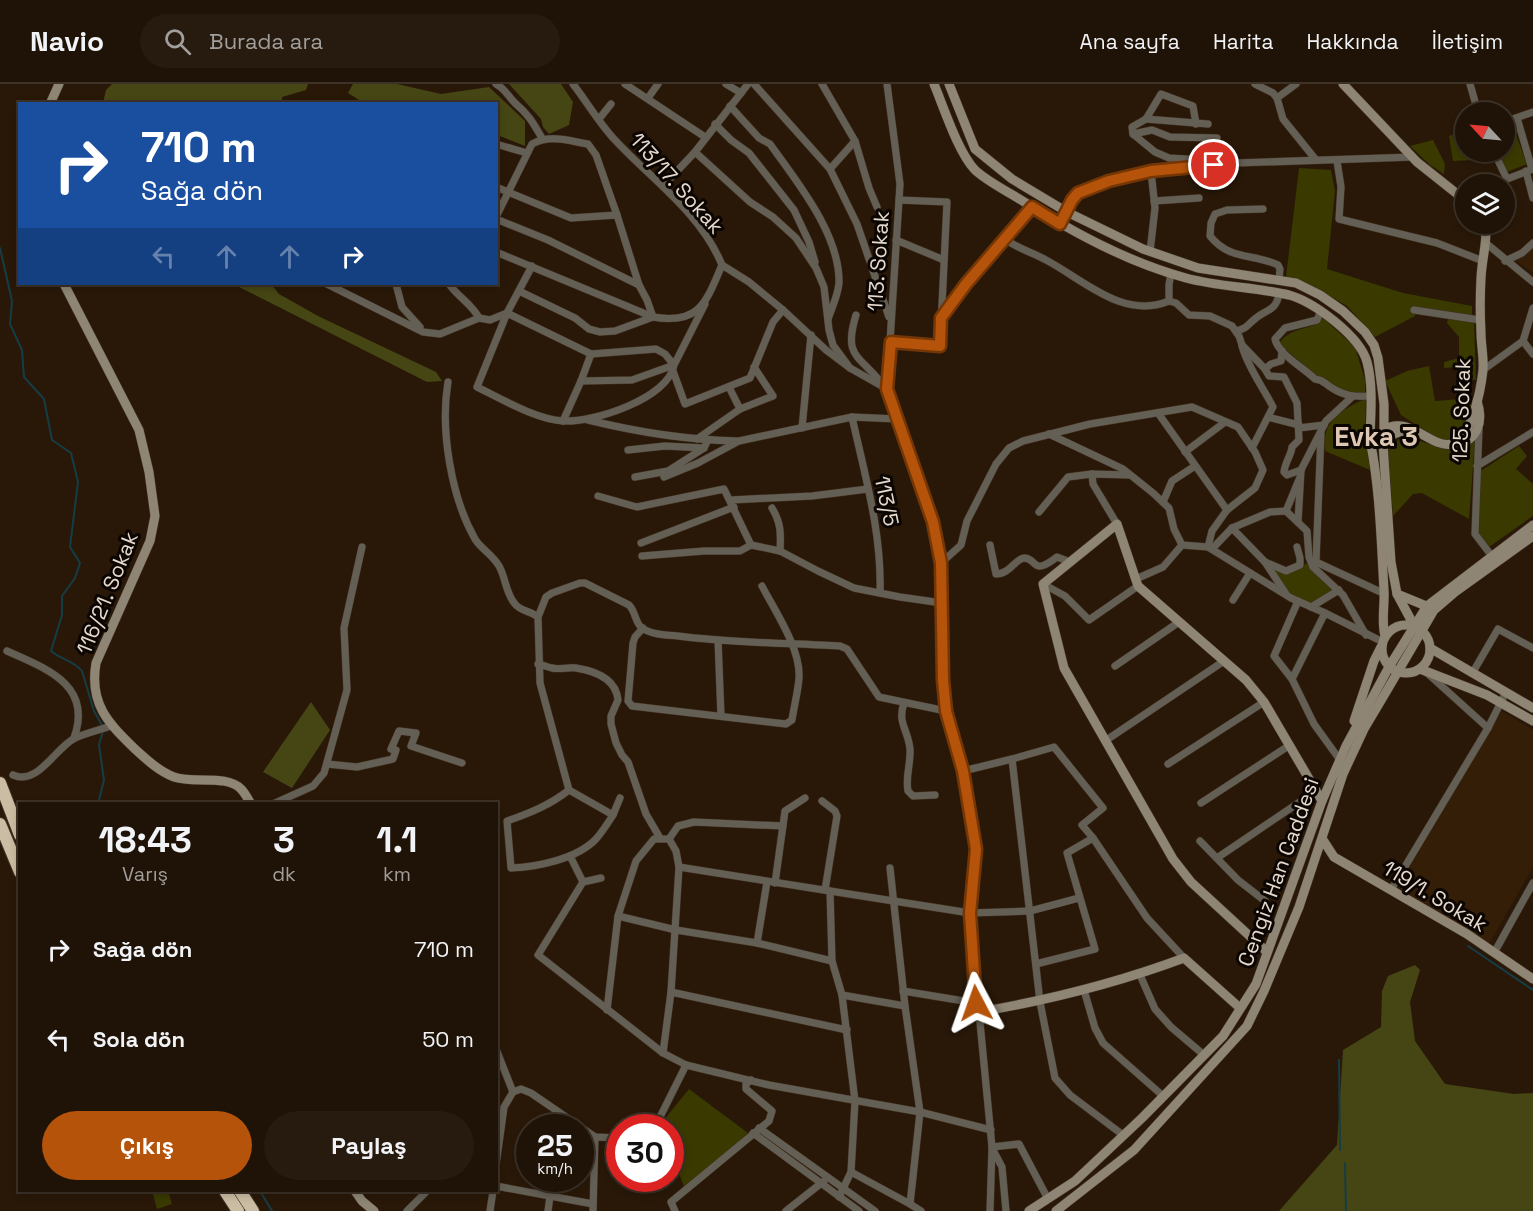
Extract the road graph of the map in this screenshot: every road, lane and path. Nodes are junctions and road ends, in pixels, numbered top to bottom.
1 (59, 84) edge
2 (496, 84) edge
3 (573, 84) edge
4 (625, 84) edge
5 (658, 84) edge
6 (726, 84) edge
7 (747, 84) edge
8 (754, 84) edge
9 (822, 84) edge
10 (887, 84) edge
11 (934, 84) edge
12 (1255, 84) edge
13 (1296, 84) edge
14 (1343, 84) edge
15 (1470, 84) edge
16 (951, 88) edge
17 (741, 93) junction
18 (648, 98) junction
19 (940, 98) junction
20 (1277, 98) junction
21 (51, 102) edge
22 (1475, 102) edge
23 (611, 104) dead end
24 (730, 106) junction
25 (1533, 112) edge
26 (1517, 118) joint
27 (600, 119) junction
28 (1146, 119) junction
29 (715, 124) junction
30 (1196, 124) junction
31 (1208, 124) dead end
32 (1133, 134) junction
33 (705, 137) junction
34 (542, 138) junction
35 (1217, 138) dead end
36 (855, 141) junction
37 (498, 145) edge
38 (694, 152) junction
39 (527, 153) junction
40 (1413, 157) junction
41 (1316, 160) junction
42 (1337, 161) junction
43 (1237, 164) junction
44 (830, 169) junction
45 (1530, 170) edge
46 (1151, 171) junction
47 (1515, 176) edge
48 (663, 186) junction
49 (498, 188) edge
50 (508, 192) junction
51 (1455, 192) edge
52 (1040, 195) junction
53 (1199, 198) dead end
54 (1533, 198) edge
55 (899, 200) junction
56 (1154, 201) junction
57 (877, 207) dead end
58 (1032, 207) junction
59 (1263, 209) dead end
60 (1070, 213) junction
61 (498, 214) edge
62 (617, 215) junction
63 (498, 219) edge
64 (1064, 225) junction
65 (1486, 234) edge
66 (1005, 239) junction
67 (896, 240) junction
68 (1533, 243) edge
69 (1487, 244) junction
70 (1150, 252) junction
71 (498, 253) edge
72 (944, 260) junction
73 (1483, 261) junction
74 (1505, 261) junction
75 (722, 265) junction
76 (532, 267) junction
77 (816, 268) junction
78 (1171, 273) junction
79 (1279, 280) junction
80 (1533, 282) edge
81 (65, 285) edge
82 (329, 285) edge
83 (394, 285) edge
84 (450, 285) edge
85 (639, 285) junction
86 (519, 291) junction
87 (1279, 294) junction
88 (1169, 301) junction
89 (705, 304) junction
90 (1533, 308) edge
91 (783, 310) junction
92 (1414, 310) dead end
93 (1321, 311) junction
94 (507, 313) junction
95 (856, 315) dead end
96 (653, 317) junction
97 (479, 318) junction
98 (941, 318) junction
99 (828, 319) junction
100 (1480, 321) junction
101 (891, 322) junction
102 (1236, 331) junction
103 (423, 332) junction
104 (811, 335) junction
105 (1523, 341) junction
106 (891, 342) junction
107 (1242, 345) junction
108 (1374, 345) junction
109 (1282, 351) junction
110 (1363, 352) junction
111 (591, 354) junction
112 (1533, 354) edge
113 (754, 367) junction
114 (673, 368) junction
115 (850, 368) junction
116 (1265, 369) junction
117 (1483, 370) junction
118 (581, 381) junction
119 (448, 382) dead end
120 (729, 387) junction
121 (887, 389) junction
122 (1370, 396) junction
123 (1352, 397) junction
124 (740, 409) junction
125 (1158, 412) junction
126 (852, 417) junction
127 (1268, 417) junction
128 (582, 419) junction
129 (897, 419) junction
130 (563, 421) junction
131 (1225, 422) junction
132 (1324, 425) junction
133 (1299, 426) junction
134 (1474, 426) junction
135 (802, 428) junction
136 (1533, 432) edge
137 (1321, 433) junction
138 (1049, 434) junction
139 (1370, 437) junction
140 (1384, 437) junction
141 (697, 439) junction
142 (708, 441) junction
143 (739, 441) junction
144 (704, 448) junction
145 (1252, 448) junction
146 (628, 450) dead end
147 (1185, 452) junction
148 (1195, 466) junction
149 (1478, 466) junction
150 (1301, 473) junction
151 (1092, 474) junction
152 (1129, 475) junction
153 (635, 477) dead end
154 (664, 477) dead end
155 (868, 489) junction
156 (597, 496) dead end
157 (1163, 502) junction
158 (732, 504) junction
159 (772, 508) dead end
160 (1227, 510) junction
161 (1286, 511) junction
162 (1039, 512) dead end
163 (1298, 522) junction
164 (1117, 524) junction
165 (1533, 525) edge
166 (1232, 528) junction
167 (1531, 540) edge
168 (641, 543) dead end
169 (990, 544) dead end
170 (751, 545) junction
171 (1182, 545) junction
172 (362, 547) dead end
173 (1297, 547) dead end
174 (1210, 548) junction
175 (780, 551) junction
176 (1491, 555) junction
177 (642, 556) dead end
178 (1309, 556) junction
179 (1300, 558) junction
180 (1070, 562) junction
181 (1265, 562) junction
182 (941, 563) junction
183 (1315, 565) junction
184 (1250, 573) junction
185 (1137, 582) junction
186 (1044, 584) junction
187 (762, 586) dead end
188 (1339, 590) junction
189 (880, 593) junction
190 (1384, 594) junction
191 (1397, 594) junction
192 (1288, 596) junction
193 (1233, 600) dead end
194 (1298, 601) junction
195 (942, 603) junction
196 (1311, 607) junction
197 (1431, 608) junction
198 (1325, 613) junction
199 (538, 617) junction
200 (1179, 622) junction
201 (643, 628) junction
202 (1416, 628) junction
203 (1366, 635) junction
204 (718, 640) junction
205 (1383, 641) junction
206 (792, 644) junction
207 (1430, 648) junction
208 (1533, 648) edge
209 (7, 651) dead end
210 (1224, 661) junction
211 (538, 664) junction
212 (1115, 666) dead end
213 (1393, 670) junction
214 (1422, 670) junction
215 (1473, 672) junction
216 (1292, 679) junction
217 (1506, 692) junction
218 (1264, 702) junction
219 (904, 703) junction
220 (1500, 703) junction
221 (1533, 708) edge
222 (946, 711) junction
223 (721, 716) junction
224 (1533, 722) edge
225 (111, 726) junction
226 (1488, 728) junction
227 (74, 738) junction
228 (1106, 741) junction
229 (1290, 745) junction
230 (1346, 746) junction
231 (1012, 759) junction
232 (1340, 760) junction
233 (462, 763) dead end
234 (327, 764) junction
235 (1168, 764) dead end
236 (963, 771) junction
237 (13, 775) dead end
238 (0, 783) edge
239 (569, 790) junction
240 (1316, 791) junction
241 (935, 795) dead end
242 (620, 798) dead end
243 (805, 798) dead end
244 (822, 801) dead end
245 (1322, 801) junction
246 (250, 802) edge
247 (277, 802) edge
248 (1201, 803) dead end
249 (613, 815) junction
250 (0, 824) edge
251 (783, 826) junction
252 (18, 830) edge
253 (660, 838) junction
254 (1093, 838) junction
255 (669, 839) junction
256 (1200, 840) dead end
257 (1323, 840) junction
258 (570, 856) junction
259 (1334, 857) junction
260 (1217, 858) junction
261 (18, 867) edge
262 (679, 867) junction
263 (890, 868) dead end
264 (1313, 868) junction
265 (601, 878) dead end
266 (583, 882) junction
267 (771, 882) junction
268 (1533, 883) edge
269 (1391, 890) junction
270 (828, 891) junction
271 (1079, 898) junction
272 (1265, 901) dead end
273 (893, 902) junction
274 (1030, 911) junction
275 (970, 913) junction
276 (618, 916) junction
277 (675, 930) junction
278 (757, 943) junction
279 (1267, 952) junction
280 (1494, 953) junction
281 (1184, 958) junction
282 (832, 961) junction
283 (1035, 964) junction
284 (1140, 975) junction
285 (1533, 979) edge
286 (1084, 990) junction
287 (903, 991) junction
288 (671, 992) junction
289 (842, 995) junction
290 (1040, 1002) junction
291 (976, 1003) junction
292 (905, 1006) junction
293 (1240, 1008) junction
294 (607, 1010) junction
295 (980, 1012) junction
296 (847, 1030) junction
297 (663, 1053) junction
298 (498, 1054) edge
299 (1204, 1055) junction
300 (686, 1065) junction
301 (751, 1080) junction
302 (513, 1092) junction
303 (1163, 1096) junction
304 (855, 1101) junction
305 (500, 1107) edge
306 (920, 1112) junction
307 (662, 1114) edge
308 (756, 1130) junction
309 (990, 1130) junction
310 (498, 1136) edge
311 (1123, 1136) junction
312 (595, 1137) junction
313 (606, 1137) edge
314 (992, 1147) junction
315 (851, 1172) junction
316 (828, 1178) junction
317 (821, 1183) junction
318 (498, 1186) edge
319 (843, 1189) junction
320 (225, 1192) edge
321 (241, 1192) edge
322 (356, 1192) edge
323 (426, 1192) edge
324 (493, 1192) edge
325 (550, 1196) junction
326 (839, 1197) junction
327 (1048, 1199) junction
328 (910, 1204) junction
329 (593, 1207) edge
330 (237, 1211) edge
331 (253, 1211) edge
332 (374, 1211) edge
333 (407, 1211) edge
334 (490, 1211) edge
335 (548, 1211) edge
336 (675, 1211) edge
337 (786, 1211) edge
338 (859, 1211) edge
339 (875, 1211) edge
340 (921, 1211) edge
341 (990, 1211) edge
342 (1006, 1211) edge
343 (1029, 1211) edge
344 (1056, 1211) edge

1 - 21 street
2 - 34 street
3 - 27 street, 113/17. Sokak
4 - 18 street
5 - 18 street
6 - 17 street
7 - 17 street
8 - 44 street
9 - 36 street
10 - 55 street, 113. Sokak
11 - 19 street
12 - 20 street
13 - 20 street
14 - 40 street
15 - 22 street
16 - 19 street
16 - 52 street
17 - 24 street
18 - 33 street
19 - 58 street
20 - 41 street
23 - 27 street
24 - 29 street
24 - 99 street
25 - 26 street
26 - 45 street
27 - 48 street, 113/17. Sokak
28 - 30 street
28 - 30 street
28 - 32 street
29 - 33 street
29 - 77 street
30 - 31 street
32 - 35 street
32 - 43 street
33 - 38 street
34 - 39 street
34 - 62 street
36 - 44 street
36 - 57 street
37 - 39 street
38 - 48 street
38 - 77 street
39 - 50 street
40 - 42 street
40 - 51 street
41 - 42 street
41 - 43 street
42 - 73 street
43 - 46 street
44 - 101 street
45 - 47 street
45 - 54 street
46 - 56 street
46 - 60 street
48 - 75 street, 113/17. Sokak
49 - 50 street
50 - 61 street
50 - 62 street
52 - 58 street
52 - 60 street
53 - 56 street
55 - 67 street, 113. Sokak
55 - 72 street
56 - 70 street
58 - 64 street
58 - 66 street
59 - 79 street
60 - 64 street
60 - 70 street
62 - 85 street
63 - 85 street
64 - 78 street
65 - 69 street, 125. Sokak
66 - 88 street
66 - 98 street
67 - 72 street
67 - 101 street, 113. Sokak
68 - 74 street
69 - 73 street, 125. Sokak
69 - 74 street
70 - 79 street
71 - 76 street
72 - 98 street
73 - 100 street, 125. Sokak
74 - 80 street
75 - 89 street, 113/17. Sokak
75 - 91 street
76 - 86 street
76 - 96 street
77 - 99 street
78 - 87 street
78 - 88 street
79 - 108 street
81 - 225 street, 116/21. Sokak
82 - 103 street
83 - 103 street
84 - 97 street
85 - 96 street
86 - 94 street
86 - 96 street
87 - 93 street
87 - 102 street
88 - 102 street
89 - 96 street
89 - 114 street, 113/17. Sokak
90 - 105 street
91 - 104 street
91 - 113 street
92 - 100 street
93 - 109 street
93 - 110 street
94 - 97 street
94 - 111 street
94 - 130 street
95 - 121 street
97 - 103 street
98 - 106 street
99 - 115 street
100 - 117 street, 125. Sokak
101 - 106 street, 113. Sokak
102 - 107 street
104 - 115 street
104 - 135 street
105 - 112 street
105 - 117 street
106 - 121 street, 113. Sokak
107 - 116 street
107 - 127 street
108 - 110 street
108 - 140 street
109 - 116 street
109 - 123 street
110 - 122 street
111 - 114 street
111 - 118 street
113 - 120 street
113 - 124 street
114 - 118 street
114 - 120 street
114 - 128 street, 113/17. Sokak
115 - 121 street
116 - 133 street
117 - 134 street, 125. Sokak
118 - 130 street
119 - 199 street
120 - 124 street
121 - 129 street, 113. Sokak
122 - 123 street
122 - 139 street
123 - 132 street
124 - 141 street
125 - 131 street
125 - 138 street
125 - 147 street
126 - 129 street
126 - 135 street
126 - 155 street, 113/5
127 - 133 street
127 - 145 street
128 - 130 street
128 - 141 street
129 - 182 street, 113. Sokak
131 - 145 street
131 - 147 street
132 - 133 street
132 - 137 street
133 - 150 street
134 - 140 street
134 - 149 street, 125. Sokak
135 - 143 street
136 - 149 street
137 - 150 street
137 - 183 street
138 - 152 street
138 - 182 street
139 - 140 street
139 - 140 street
139 - 190 street
140 - 191 street
141 - 142 street
142 - 143 street
142 - 144 street
143 - 154 street
144 - 146 street
144 - 153 street
145 - 160 street
147 - 148 street
148 - 157 street
148 - 160 street
149 - 176 street, 125. Sokak
150 - 161 street
150 - 163 street
151 - 152 street
151 - 162 street
151 - 164 street
152 - 157 street
155 - 158 street
155 - 189 street, 113/5
156 - 158 street
157 - 171 street
158 - 168 street
158 - 170 street
159 - 175 street
160 - 174 street
161 - 163 street
161 - 166 street
163 - 178 street
164 - 180 street
164 - 185 street
165 - 176 street, Cengiz Han Caddesi
166 - 174 street
166 - 181 street
167 - 197 street, Cengiz Han Caddesi
169 - 180 street
170 - 175 street
170 - 177 street
171 - 174 street
171 - 185 street
172 - 234 street
173 - 179 street
174 - 184 street
175 - 189 street
176 - 197 street, Cengiz Han Caddesi
178 - 179 street
178 - 183 street
179 - 181 street
180 - 186 street
181 - 192 street
182 - 195 street, 113. Sokak
183 - 188 street
183 - 190 street
184 - 192 street
184 - 193 street
185 - 186 street
185 - 200 street
186 - 228 street
187 - 206 street
188 - 196 street
188 - 203 street
189 - 195 street
190 - 205 street
191 - 197 street
191 - 202 street
192 - 194 street
194 - 196 street
194 - 216 street
195 - 222 street, 113. Sokak
196 - 198 street
197 - 202 street, Cengiz Han Caddesi
198 - 203 street
198 - 216 street
199 - 201 street
199 - 211 street
200 - 210 street
200 - 212 street
201 - 204 street
201 - 223 street
202 - 205 street
202 - 207 street
202 - 213 street, Cengiz Han Caddesi
203 - 205 street
204 - 206 street
204 - 223 street
205 - 213 street
205 - 230 street
206 - 219 street
206 - 223 street
207 - 214 street
207 - 215 street
208 - 215 street
209 - 227 street
210 - 218 street
210 - 228 street
211 - 239 street
211 - 253 street
213 - 214 street
213 - 230 street, Cengiz Han Caddesi
213 - 257 street, Cengiz Han Caddesi
214 - 220 street
214 - 226 street
215 - 217 street
216 - 232 street
217 - 220 street
217 - 221 street
218 - 229 street
218 - 235 street
219 - 222 street
219 - 241 street
220 - 224 street
220 - 226 street
222 - 236 street, 113. Sokak
225 - 227 street
225 - 246 street, 116/21. Sokak
226 - 269 street
227 - 237 street
228 - 279 street
229 - 240 street
229 - 248 street
230 - 232 street, Cengiz Han Caddesi
231 - 236 street
231 - 254 street
231 - 274 street
232 - 245 street, Cengiz Han Caddesi
233 - 234 street
234 - 247 street
236 - 275 street, 113. Sokak
238 - 252 highway
239 - 249 street
239 - 258 street
240 - 245 street
240 - 260 street
242 - 249 street
243 - 251 street
244 - 270 street
245 - 279 street, Cengiz Han Caddesi
249 - 258 street
250 - 261 highway
251 - 255 street
251 - 267 street
253 - 255 street
253 - 276 street
254 - 271 street
254 - 281 street
255 - 262 street
256 - 260 street
257 - 259 street, 119/1. Sokak
257 - 264 street, Cengiz Han Caddesi
258 - 266 street
259 - 264 street
259 - 269 street, 119/1. Sokak
260 - 272 street
262 - 267 street
262 - 277 street
263 - 273 street
264 - 344 street, Cengiz Han Caddesi
265 - 266 street
266 - 294 street
267 - 270 street
267 - 278 street
268 - 280 street
269 - 280 street, 119/1. Sokak
270 - 273 street
270 - 282 street
271 - 274 street
271 - 283 street
273 - 275 street
273 - 287 street
274 - 275 street
274 - 283 street
275 - 291 street, 113. Sokak
276 - 277 street
276 - 294 street
277 - 278 street
277 - 288 street
278 - 282 street
279 - 293 street, Cengiz Han Caddesi
280 - 285 street, 119/1. Sokak
281 - 284 street
281 - 293 street
282 - 289 street
283 - 290 street
284 - 286 street
284 - 299 street
286 - 290 street
286 - 303 street
287 - 291 street
287 - 292 street
288 - 296 street
288 - 297 street
289 - 292 street
289 - 296 street
290 - 295 street
290 - 311 street
291 - 295 street, 113. Sokak
292 - 306 street
293 - 299 street, Cengiz Han Caddesi
294 - 297 street
295 - 309 street, 113. Sokak
296 - 304 street
297 - 300 street
298 - 302 street
299 - 303 street, Cengiz Han Caddesi
300 - 301 street
300 - 307 street
301 - 304 street
301 - 308 street
302 - 305 street
302 - 312 street
303 - 311 street, Cengiz Han Caddesi
304 - 306 street
304 - 315 street
305 - 310 street
306 - 309 street
306 - 328 street
308 - 316 street
308 - 317 street
308 - 336 street
309 - 314 street, 113. Sokak
311 - 327 street, Cengiz Han Caddesi
312 - 313 street
312 - 329 street
314 - 327 street
314 - 341 street, 113. Sokak
314 - 342 street, 113. Sokak
315 - 319 street
315 - 328 street
316 - 317 street
316 - 319 street
317 - 326 street
317 - 337 street
318 - 325 street
319 - 326 street
319 - 339 street
320 - 330 highway
321 - 331 highway
322 - 332 street
323 - 333 street
324 - 334 street
325 - 329 street
325 - 335 street
326 - 338 street
327 - 343 street, Cengiz Han Caddesi
328 - 340 street

